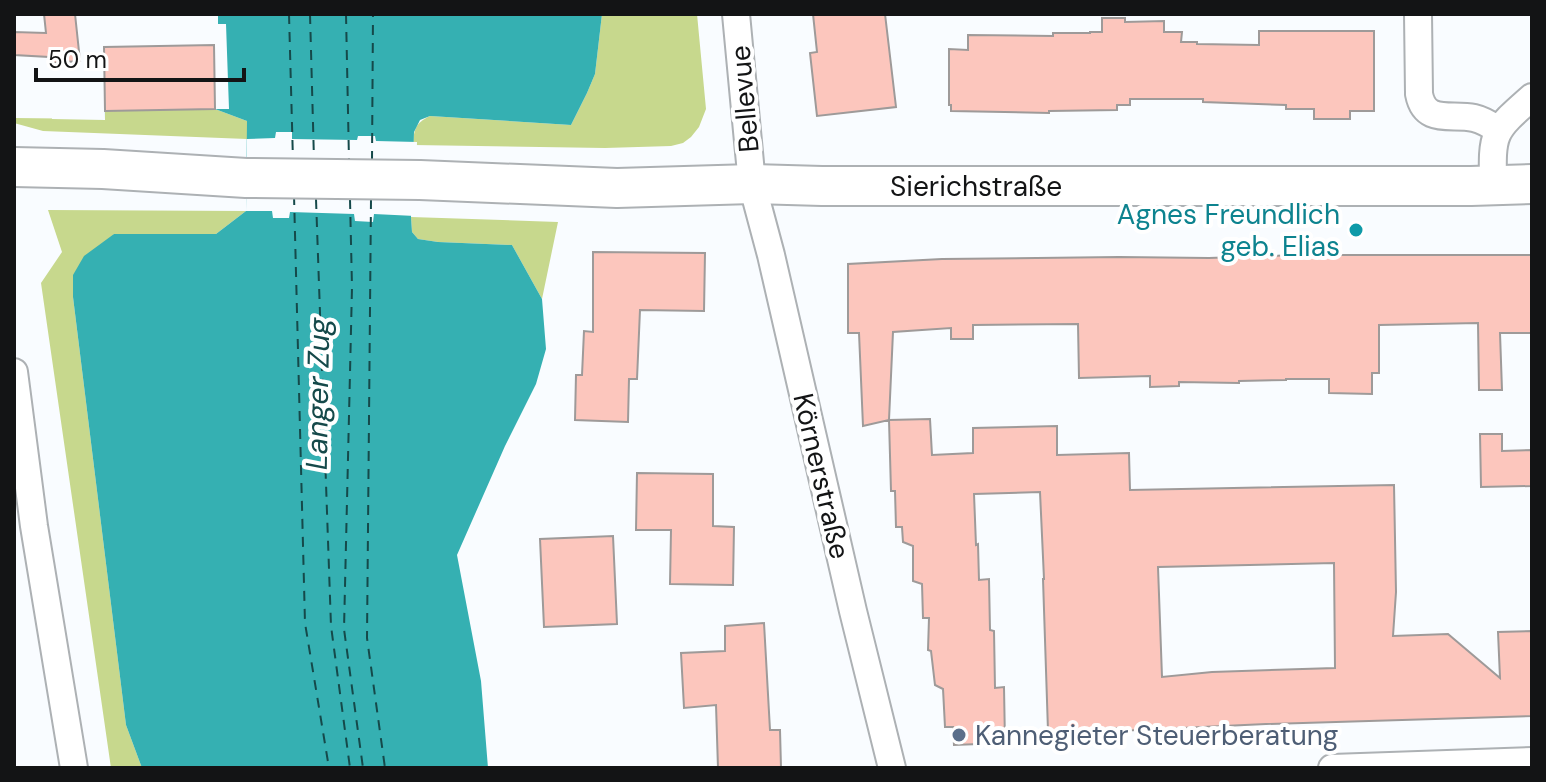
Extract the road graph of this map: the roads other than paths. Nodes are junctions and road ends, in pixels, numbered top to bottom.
1 (736, 14) edge
2 (1418, 14) edge
3 (1532, 97) edge
4 (1498, 130) junction
5 (14, 167) edge
6 (752, 184) junction
7 (1532, 184) edge
8 (1493, 186) junction
9 (14, 372) edge
10 (1532, 761) edge
11 (74, 768) edge
12 (892, 768) edge
13 (1332, 768) edge

1 - 6 street, Bellevue
2 - 4 street
3 - 4 street
4 - 8 street
5 - 6 main road, Sierichstraße
6 - 8 main road, Sierichstraße
6 - 12 street, Körnerstraße
7 - 8 main road, Sierichstraße
9 - 11 street
10 - 13 street

